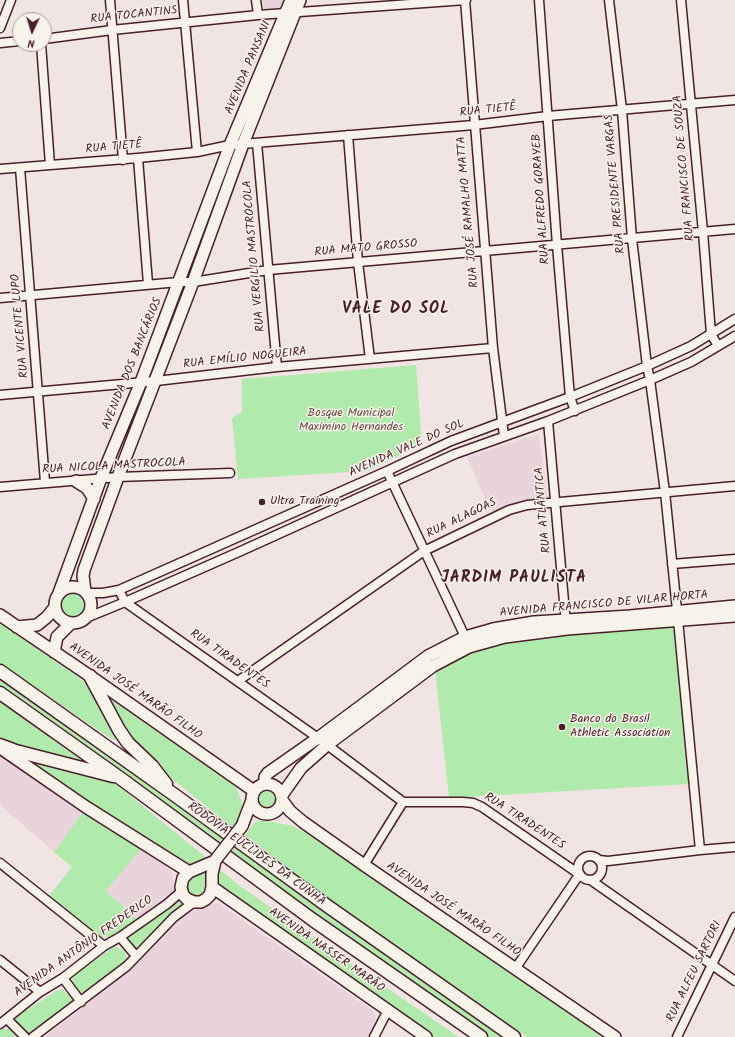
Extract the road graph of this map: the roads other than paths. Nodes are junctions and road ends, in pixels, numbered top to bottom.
1 (11, 0) edge
2 (110, 0) edge
3 (183, 0) edge
4 (256, 0) edge
5 (291, 0) edge
6 (300, 0) edge
7 (465, 0) edge
8 (539, 0) edge
9 (609, 0) edge
10 (681, 0) edge
11 (392, 3) edge
12 (291, 12) junction
13 (258, 15) junction
14 (185, 23) junction
15 (0, 28) edge
16 (112, 30) junction
17 (52, 38) edge
18 (12, 42) edge
19 (0, 43) edge
20 (42, 52) edge
21 (735, 100) edge
22 (691, 104) junction
23 (622, 110) junction
24 (548, 116) junction
25 (474, 125) junction
26 (348, 136) junction
27 (256, 143) junction
28 (243, 144) junction
29 (230, 145) junction
30 (196, 152) junction
31 (138, 158) junction
32 (123, 160) junction
33 (50, 165) junction
34 (20, 168) junction
35 (0, 169) edge
36 (735, 229) edge
37 (703, 232) junction
38 (632, 239) junction
39 (557, 245) junction
40 (484, 252) junction
41 (358, 262) junction
42 (268, 270) junction
43 (179, 282) junction
44 (193, 282) junction
45 (148, 284) junction
46 (30, 296) junction
47 (0, 298) edge
48 (735, 319) edge
49 (711, 334) junction
50 (735, 336) edge
51 (718, 346) junction
52 (493, 348) junction
53 (370, 359) junction
54 (646, 366) junction
55 (277, 367) junction
56 (650, 380) junction
57 (156, 381) junction
58 (140, 382) junction
59 (39, 391) junction
60 (0, 395) edge
61 (570, 397) junction
62 (575, 411) junction
63 (548, 421) junction
64 (502, 422) junction
65 (504, 436) junction
66 (387, 471) junction
67 (230, 473) dead end
68 (118, 477) junction
69 (101, 478) junction
70 (76, 481) junction
71 (45, 482) junction
72 (393, 483) junction
73 (735, 486) edge
74 (0, 487) edge
75 (665, 492) junction
76 (94, 499) junction
77 (556, 502) junction
78 (236, 538) junction
79 (241, 551) junction
80 (424, 551) junction
81 (189, 559) junction
82 (735, 559) edge
83 (672, 564) junction
84 (195, 571) junction
85 (119, 590) junction
86 (86, 592) junction
87 (60, 593) junction
88 (125, 602) junction
89 (735, 606) edge
90 (55, 607) junction
91 (0, 615) edge
92 (678, 616) junction
93 (735, 616) edge
94 (86, 618) junction
95 (71, 623) junction
96 (567, 625) junction
97 (18, 627) junction
98 (467, 642) junction
99 (54, 652) junction
100 (0, 671) edge
101 (90, 676) junction
102 (238, 680) junction
103 (0, 693) edge
104 (322, 742) junction
105 (0, 746) edge
106 (120, 778) junction
107 (265, 784) junction
108 (176, 796) junction
109 (253, 796) junction
110 (282, 798) junction
111 (403, 802) junction
112 (268, 814) junction
113 (243, 825) junction
114 (735, 847) edge
115 (700, 850) junction
116 (216, 860) junction
117 (0, 863) edge
118 (603, 863) junction
119 (364, 865) junction
120 (189, 872) junction
121 (579, 877) junction
122 (592, 880) junction
123 (212, 887) junction
124 (182, 891) junction
125 (194, 902) junction
126 (735, 917) edge
127 (120, 937) junction
128 (104, 946) junction
129 (136, 956) junction
130 (0, 960) edge
131 (712, 965) junction
132 (515, 969) junction
133 (63, 978) junction
134 (735, 981) edge
135 (40, 992) junction
136 (81, 1002) junction
137 (388, 1010) junction
138 (7, 1019) junction
139 (0, 1024) edge
140 (24, 1037) edge
141 (33, 1037) edge
142 (374, 1037) edge
143 (426, 1037) edge
144 (481, 1037) edge
145 (514, 1037) edge
146 (615, 1037) edge
147 (677, 1037) edge

1 - 15 street
2 - 16 street
3 - 14 street
4 - 13 street
5 - 12 main road, AVENIDA PANSANI
6 - 12 main road, AVENIDA PANSANI
7 - 11 street, RUA TOCANTINS
7 - 25 street, RUA JOSÉ RAMALHO MATTA
8 - 24 street, RUA ALFREDO GORAYEB
9 - 23 street, RUA PRESIDENTE VARGAS
10 - 22 street, RUA FRANCISCO DE SOUZA
11 - 12 street, RUA TOCANTINS
12 - 13 street, RUA TOCANTINS
12 - 28 main road, AVENIDA PANSANI
12 - 29 main road, AVENIDA PANSANI
13 - 14 street, RUA TOCANTINS
14 - 16 street, RUA TOCANTINS
14 - 30 street
16 - 17 street, RUA TOCANTINS
16 - 32 street
18 - 19 street
20 - 33 street
21 - 22 street, RUA TIETÊ
22 - 23 street, RUA TIETÊ
22 - 37 street, RUA FRANCISCO DE SOUZA
23 - 24 street, RUA TIETÊ
23 - 38 street, RUA PRESIDENTE VARGAS
24 - 25 street, RUA TIETÊ
24 - 39 street, RUA ALFREDO GORAYEB
25 - 26 street, RUA TIETÊ
25 - 40 street, RUA JOSÉ RAMALHO MATTA
26 - 27 street, RUA TIETÊ
26 - 41 street
27 - 28 street, RUA TIETÊ
27 - 42 street, RUA VERGILIO MASTROCOLA
28 - 29 street, RUA TIETÊ
28 - 44 main road
29 - 30 street, RUA TIETÊ
29 - 43 main road, AVENIDA DOS BANCÁRIOS
30 - 31 street, RUA TIETÊ
31 - 32 street, RUA TIETÊ
31 - 45 street
32 - 33 street, RUA TIETÊ
33 - 34 street, RUA TIETÊ
34 - 35 street, RUA TIETÊ
34 - 46 street, RUA VICENTE LUPO
36 - 37 street, RUA MATO GROSSO
37 - 38 street, RUA MATO GROSSO
37 - 49 street, RUA FRANCISCO DE SOUZA
38 - 39 street, RUA MATO GROSSO
38 - 54 street, RUA PRESIDENTE VARGAS
39 - 40 street, RUA MATO GROSSO
39 - 61 street, RUA ALFREDO GORAYEB
40 - 41 street, RUA MATO GROSSO
40 - 52 street, RUA JOSÉ RAMALHO MATTA
41 - 42 street, RUA MATO GROSSO
41 - 53 street
42 - 44 street, RUA MATO GROSSO
42 - 55 street, RUA VERGILIO MASTROCOLA
43 - 44 street, RUA MATO GROSSO
43 - 45 street, RUA MATO GROSSO
43 - 58 main road, AVENIDA DOS BANCÁRIOS
44 - 57 main road
45 - 46 street, RUA MATO GROSSO
46 - 47 street, RUA MATO GROSSO
46 - 59 street, RUA VICENTE LUPO
48 - 49 street, AVENIDA VALE DO SOL
49 - 51 street
49 - 54 street, AVENIDA VALE DO SOL
50 - 51 street, AVENIDA VALE DO SOL
51 - 56 street, AVENIDA VALE DO SOL
52 - 53 street, RUA EMÍLIO NOGUEIRA
52 - 64 street, RUA JOSÉ RAMALHO MATTA
53 - 55 street, RUA EMÍLIO NOGUEIRA
54 - 56 street, RUA PRESIDENTE VARGAS
54 - 61 street, AVENIDA VALE DO SOL
55 - 57 street, RUA EMÍLIO NOGUEIRA
56 - 62 street, AVENIDA VALE DO SOL
56 - 75 street, RUA PRESIDENTE VARGAS
57 - 58 street, RUA EMÍLIO NOGUEIRA
57 - 68 main road
58 - 59 street, RUA EMÍLIO NOGUEIRA
58 - 69 main road, AVENIDA DOS BANCÁRIOS
59 - 60 street, RUA EMÍLIO NOGUEIRA
59 - 71 street, RUA VICENTE LUPO
61 - 62 street, RUA ALFREDO GORAYEB
61 - 64 street, AVENIDA VALE DO SOL
62 - 63 street, AVENIDA VALE DO SOL
63 - 65 street, AVENIDA VALE DO SOL
63 - 77 street, RUA ATLÂNTICA
64 - 65 street, RUA JOSÉ RAMALHO MATTA
64 - 66 street, AVENIDA VALE DO SOL
65 - 72 street, AVENIDA VALE DO SOL
66 - 72 street
66 - 78 street, AVENIDA VALE DO SOL
67 - 68 street, RUA NICOLA MASTROCOLA
68 - 69 street, RUA NICOLA MASTROCOLA
68 - 86 main road
69 - 70 street, RUA NICOLA MASTROCOLA
69 - 76 main road, AVENIDA DOS BANCÁRIOS
70 - 71 street, RUA NICOLA MASTROCOLA
70 - 76 main road
71 - 74 street, RUA NICOLA MASTROCOLA
72 - 79 street, AVENIDA VALE DO SOL
72 - 80 street
73 - 75 street, RUA ALAGOAS
75 - 77 street, RUA ALAGOAS
75 - 83 street, RUA PRESIDENTE VARGAS
76 - 87 main road, AVENIDA DOS BANCÁRIOS
77 - 80 street, RUA ALAGOAS
77 - 96 street, RUA ATLÂNTICA
78 - 79 street
78 - 81 street, AVENIDA VALE DO SOL
79 - 84 street, AVENIDA VALE DO SOL
80 - 98 street
80 - 102 street, RUA ALAGOAS
81 - 84 street
81 - 85 street, AVENIDA VALE DO SOL
82 - 83 street
83 - 92 street, RUA PRESIDENTE VARGAS
84 - 88 street, AVENIDA VALE DO SOL
85 - 86 street, AVENIDA VALE DO SOL
85 - 88 street
86 - 87 main road
86 - 94 main road
87 - 90 main road
88 - 94 street, AVENIDA VALE DO SOL
88 - 102 street, RUA TIRADENTES
89 - 92 main road, AVENIDA FRANCISCO DE VILAR HORTA
90 - 95 main road
90 - 97 main road
91 - 97 main road, AVENIDA JOSÉ MARÃO FILHO
92 - 93 main road, AVENIDA FRANCISCO DE VILAR HORTA
92 - 96 main road, AVENIDA FRANCISCO DE VILAR HORTA
92 - 115 street, RUA PRESIDENTE VARGAS
94 - 95 main road
95 - 99 main road
96 - 98 main road, AVENIDA FRANCISCO DE VILAR HORTA
97 - 99 main road, AVENIDA JOSÉ MARÃO FILHO
98 - 104 main road, AVENIDA FRANCISCO DE VILAR HORTA
99 - 101 main road, AVENIDA JOSÉ MARÃO FILHO
100 - 108 highway, RODOVIA EUCLIDES DA CUNHA
101 - 108 highway
101 - 109 main road, AVENIDA JOSÉ MARÃO FILHO
102 - 104 street, RUA TIRADENTES
103 - 106 highway, RODOVIA EUCLIDES DA CUNHA
104 - 107 main road, AVENIDA FRANCISCO DE VILAR HORTA
104 - 110 main road, AVENIDA FRANCISCO DE VILAR HORTA
104 - 111 street, RUA TIRADENTES
105 - 106 highway
105 - 120 main road
106 - 144 highway, RODOVIA EUCLIDES DA CUNHA
107 - 109 main road
107 - 110 main road
108 - 145 highway, RODOVIA EUCLIDES DA CUNHA
109 - 112 main road
109 - 113 main road
110 - 112 main road
110 - 119 main road, AVENIDA JOSÉ MARÃO FILHO
111 - 119 street
111 - 121 street, RUA TIRADENTES
112 - 113 main road
113 - 116 main road, bridge
114 - 115 street
115 - 118 street
116 - 120 main road
116 - 123 main road
117 - 128 street
118 - 121 street
118 - 122 street
119 - 132 main road, AVENIDA JOSÉ MARÃO FILHO
120 - 124 main road
121 - 122 street
121 - 132 street
122 - 131 street
123 - 125 main road
123 - 137 main road, AVENIDA NASSER MARÃO
124 - 125 main road
124 - 127 street, AVENIDA ANTÔNIO FREDERICO
125 - 129 street
126 - 131 street, RUA ALFEU SARTORI
127 - 128 street, AVENIDA ANTÔNIO FREDERICO
127 - 129 street
128 - 133 street, AVENIDA ANTÔNIO FREDERICO
129 - 136 street
130 - 135 street
131 - 134 street
131 - 147 street, RUA ALFEU SARTORI
132 - 146 main road, AVENIDA JOSÉ MARÃO FILHO
133 - 135 street, AVENIDA ANTÔNIO FREDERICO
133 - 136 street
135 - 138 street, AVENIDA ANTÔNIO FREDERICO
136 - 141 street
137 - 142 street
137 - 143 main road, AVENIDA NASSER MARÃO
138 - 139 street, AVENIDA ANTÔNIO FREDERICO
138 - 140 street

